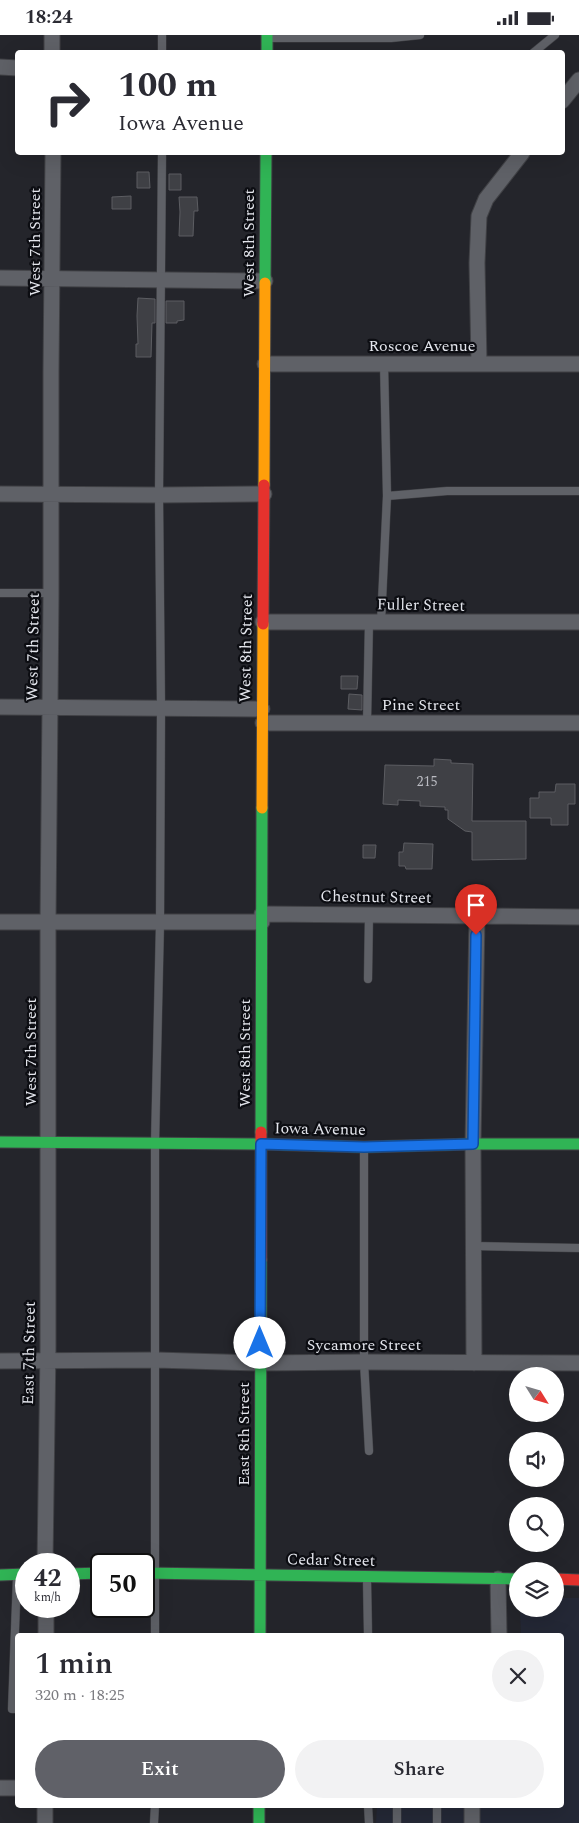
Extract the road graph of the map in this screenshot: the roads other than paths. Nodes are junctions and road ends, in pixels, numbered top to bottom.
1 (52, 35) edge
2 (162, 35) edge
3 (420, 35) edge
4 (555, 35) edge
5 (267, 36) edge
6 (52, 50) edge
7 (162, 50) edge
8 (267, 50) edge
9 (536, 50) edge
10 (0, 67) edge
11 (15, 68) edge
12 (579, 80) edge
13 (565, 97) edge
14 (53, 155) edge
15 (162, 155) edge
16 (266, 155) edge
17 (520, 155) edge
18 (0, 278) edge
19 (52, 279) junction
20 (161, 280) junction
21 (265, 281) junction
22 (384, 363) junction
23 (265, 364) junction
24 (478, 364) junction
25 (579, 364) edge
26 (579, 491) edge
27 (0, 494) edge
28 (264, 494) junction
29 (51, 495) junction
30 (159, 495) junction
31 (387, 496) junction
32 (0, 593) edge
33 (51, 593) junction
34 (375, 621) junction
35 (263, 622) junction
36 (579, 622) edge
37 (0, 707) edge
38 (50, 707) junction
39 (161, 708) junction
40 (262, 716) junction
41 (367, 723) junction
42 (579, 723) edge
43 (369, 915) junction
44 (477, 917) junction
45 (579, 917) edge
46 (262, 918) junction
47 (48, 921) junction
48 (0, 922) edge
49 (160, 923) junction
50 (368, 979) dead end
51 (0, 1142) edge
52 (48, 1143) junction
53 (155, 1144) junction
54 (261, 1144) junction
55 (473, 1144) junction
56 (579, 1144) edge
57 (364, 1147) junction
58 (474, 1246) junction
59 (579, 1247) edge
60 (156, 1360) junction
61 (0, 1361) edge
62 (364, 1361) junction
63 (47, 1362) junction
64 (260, 1363) junction
65 (474, 1363) junction
66 (579, 1363) edge
67 (369, 1451) dead end
68 (45, 1553) edge
69 (151, 1553) edge
70 (155, 1573) edge
71 (15, 1574) edge
72 (0, 1575) edge
73 (259, 1575) junction
74 (368, 1577) junction
75 (498, 1579) junction
76 (509, 1579) edge
77 (564, 1579) edge
78 (579, 1580) edge
79 (18, 1618) edge
80 (46, 1618) edge
81 (154, 1618) edge
82 (17, 1633) edge
83 (46, 1633) edge
84 (155, 1633) edge
85 (260, 1633) edge
86 (368, 1633) edge
87 (499, 1633) edge
88 (15, 1664) edge
89 (15, 1709) edge
90 (0, 1788) edge
91 (15, 1788) edge
92 (45, 1808) edge
93 (155, 1808) edge
94 (259, 1808) edge
95 (368, 1808) edge
96 (398, 1808) edge
97 (438, 1808) edge
98 (472, 1808) edge
99 (45, 1823) edge
100 (154, 1823) edge
101 (259, 1823) edge
102 (368, 1823) edge
103 (397, 1823) edge
104 (437, 1823) edge
105 (472, 1823) edge

1 - 6 street
2 - 7 lane
3 - 5 lane
4 - 9 lane
5 - 8 main road
10 - 11 street
12 - 13 street
14 - 19 street, West 7th Street
15 - 20 lane
16 - 21 main road, West 8th Street
17 - 24 street
18 - 19 street
19 - 20 street
19 - 29 street, West 7th Street
20 - 21 street
20 - 30 lane
21 - 23 main road, West 8th Street
22 - 23 street, Roscoe Avenue
22 - 24 street, Roscoe Avenue
22 - 31 lane
23 - 28 main road, West 8th Street
24 - 25 street, Roscoe Avenue
26 - 31 lane
27 - 29 street
28 - 30 street
28 - 35 main road, West 8th Street
29 - 30 street
29 - 33 street, West 7th Street
30 - 39 lane
31 - 34 lane
32 - 33 lane
33 - 38 street, West 7th Street
34 - 35 street, Fuller Street
34 - 36 street, Fuller Street
34 - 41 lane
35 - 40 main road, West 8th Street
37 - 38 street, Pine Street
38 - 39 street, Pine Street
38 - 47 street, West 7th Street
39 - 40 street, Pine Street
39 - 49 lane
40 - 41 street, Pine Street
40 - 46 main road, West 8th Street
41 - 42 street, Pine Street
43 - 44 street, Chestnut Street
43 - 46 street, Chestnut Street
43 - 50 lane
44 - 45 street, Chestnut Street
44 - 55 street
46 - 49 street, Chestnut Street
46 - 54 main road, West 8th Street
47 - 48 street, Chestnut Street
47 - 49 street, Chestnut Street
47 - 52 street, West 7th Street
49 - 53 lane
51 - 52 main road, Iowa Avenue
52 - 53 main road, Iowa Avenue
52 - 63 street, East 7th Street
53 - 54 main road, Iowa Avenue
53 - 60 lane
54 - 57 main road, Iowa Avenue
54 - 64 main road, East 8th Street
55 - 56 main road, Iowa Avenue
55 - 57 main road, Iowa Avenue
55 - 58 street
57 - 62 lane
58 - 59 lane
58 - 65 street
60 - 63 street, Sycamore Street
60 - 64 street, Sycamore Street
60 - 69 lane
61 - 63 street, Sycamore Street
62 - 64 street, Sycamore Street
62 - 65 street, Sycamore Street
62 - 67 lane
63 - 68 street, East 7th Street
64 - 73 main road, East 8th Street
65 - 66 street, Sycamore Street
70 - 73 main road, Cedar Street
71 - 72 main road
73 - 74 main road, Cedar Street
73 - 85 main road, East 8th Street
74 - 75 main road, Cedar Street
74 - 86 lane
75 - 76 main road, Cedar Street
75 - 87 street
77 - 78 main road
79 - 82 lane
80 - 83 street
81 - 84 lane
88 - 89 lane
90 - 91 street
92 - 99 street
93 - 100 lane
94 - 101 main road
95 - 102 lane
96 - 103 lane
97 - 104 lane
98 - 105 street

